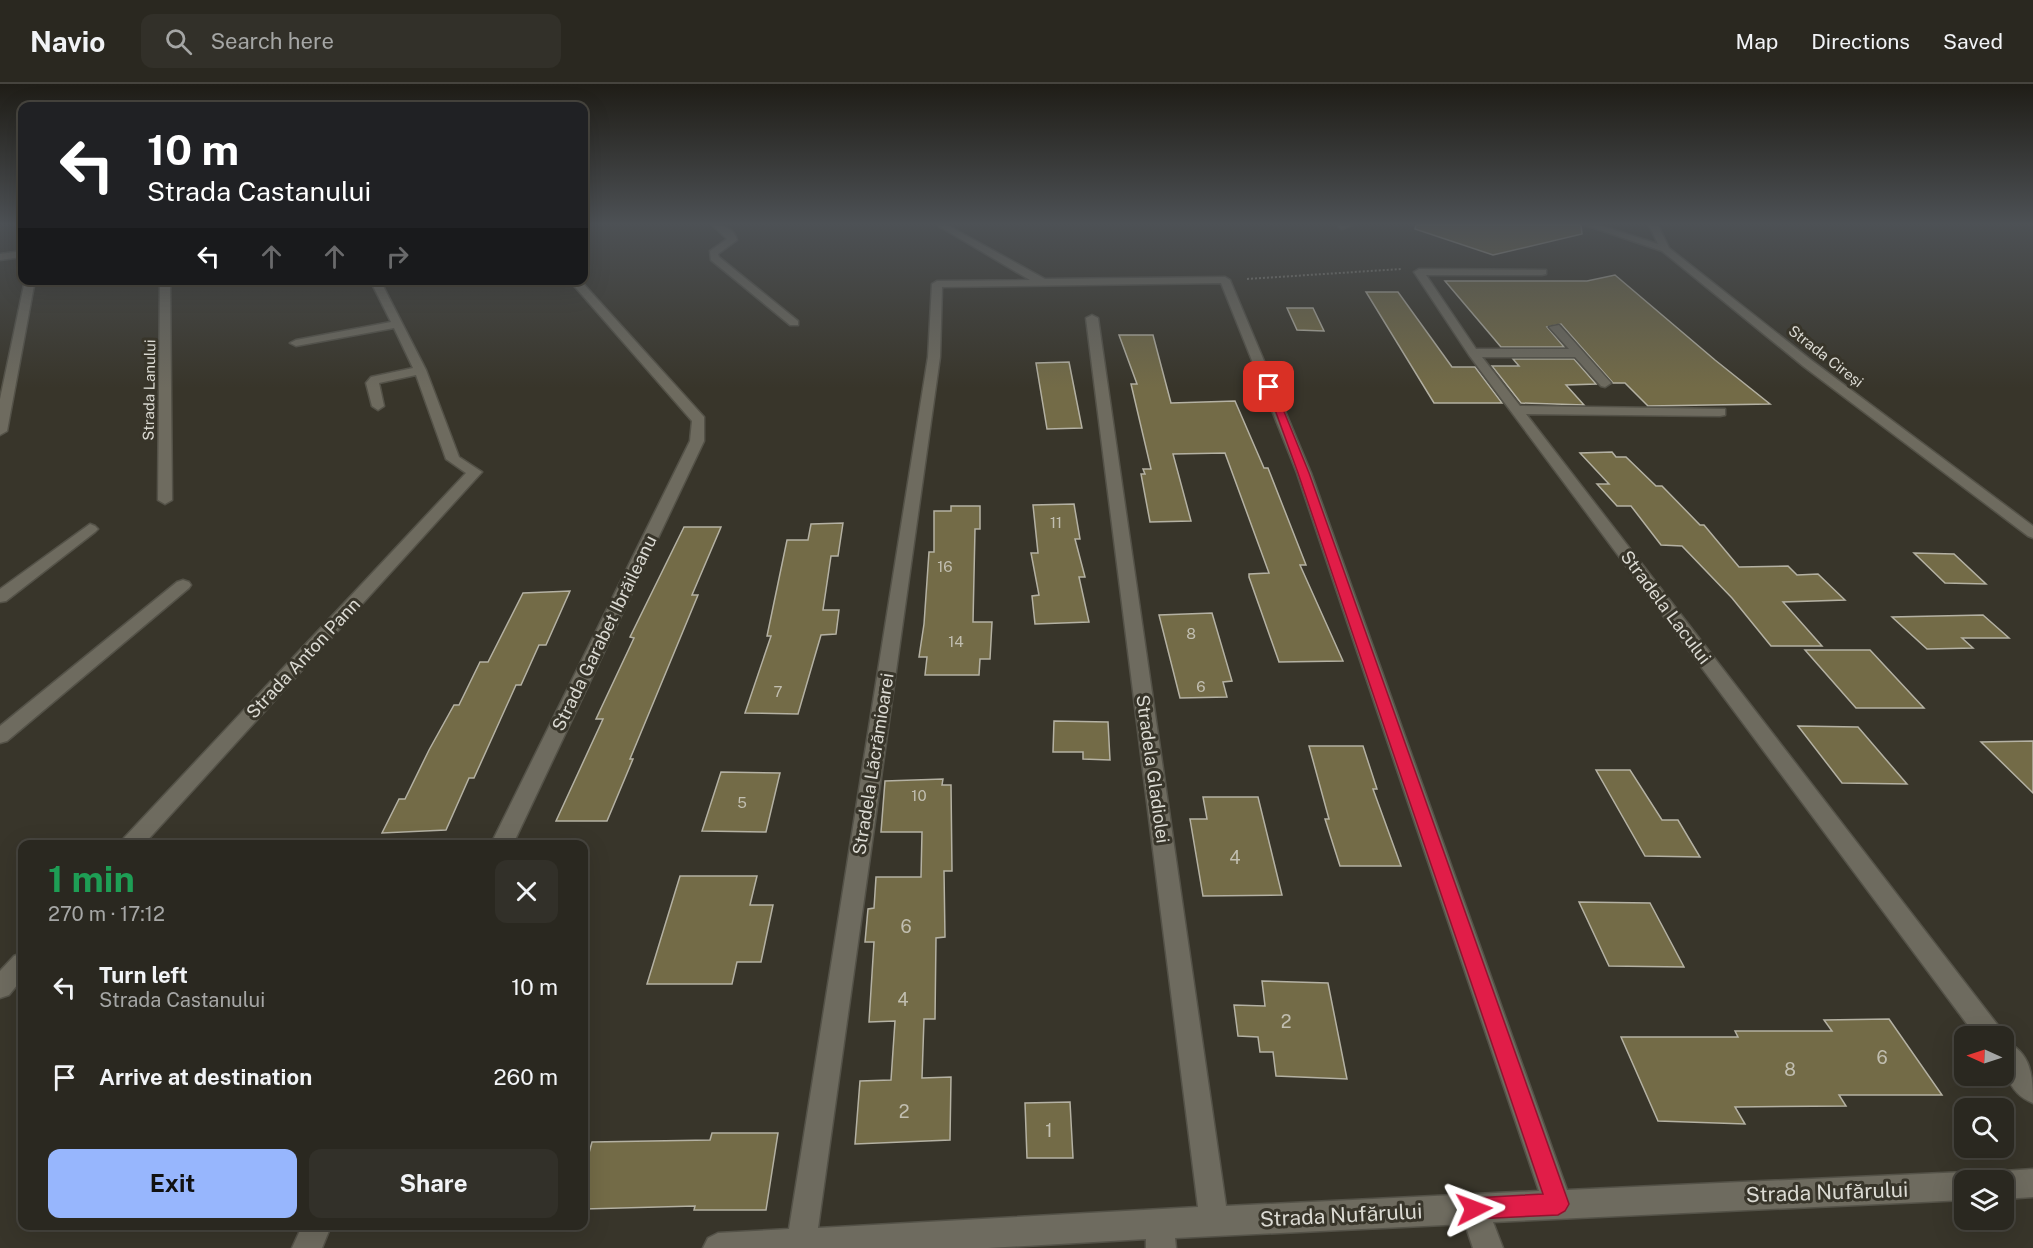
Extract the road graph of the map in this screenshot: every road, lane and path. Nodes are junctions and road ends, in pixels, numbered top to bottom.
1 (740, 279) edge
2 (1038, 279) edge
3 (1236, 279) edge
4 (1424, 279) edge
5 (1703, 279) edge
6 (1225, 280) junction
7 (1044, 283) junction
8 (29, 285) edge
9 (165, 285) edge
10 (378, 285) edge
11 (578, 285) edge
12 (1092, 318) dead end
13 (399, 324) junction
14 (794, 324) dead end
15 (1555, 327) dead end
16 (296, 343) dead end
17 (1473, 353) junction
18 (1578, 353) junction
19 (420, 370) junction
20 (1605, 382) dead end
21 (378, 406) dead end
22 (1517, 410) junction
23 (1720, 412) dead end
24 (0, 431) edge
25 (165, 500) dead end
26 (90, 530) dead end
27 (2033, 532) edge
28 (183, 585) dead end
29 (0, 597) edge
30 (0, 736) edge
31 (136, 840) edge
32 (504, 840) edge
33 (18, 968) edge
34 (0, 988) edge
35 (1983, 1026) edge
36 (2014, 1066) edge
37 (2033, 1091) edge
38 (2033, 1183) edge
39 (2014, 1184) edge
40 (1954, 1186) edge
41 (1558, 1204) junction
42 (1474, 1209) junction
43 (1214, 1221) junction
44 (316, 1230) edge
45 (1160, 1236) edge
46 (801, 1244) junction
47 (307, 1248) edge
48 (731, 1248) edge
49 (1488, 1248) edge

1 - 14 street
2 - 7 street
3 - 6 path
4 - 17 street, Stradela Lacului
5 - 27 street, Strada Cireși
6 - 7 street
6 - 41 street
7 - 46 street, Stradela Lăcrămioarei
8 - 24 street
9 - 25 street, Strada Lanului
10 - 13 street
11 - 32 street, Strada Garabet Ibrăileanu
12 - 43 street, Stradela Gladiolei
13 - 16 street
13 - 19 street
15 - 18 street
17 - 18 street
17 - 22 street, Stradela Lacului
18 - 20 street
19 - 21 street
19 - 31 street, Strada Anton Pann
22 - 23 street
22 - 35 street, Stradela Lacului
26 - 29 street
28 - 30 street
33 - 34 street
36 - 37 street
38 - 39 street
40 - 41 street, Strada Nufărului
41 - 42 street, Strada Nufărului
42 - 43 street, Strada Nufărului
42 - 49 street
43 - 45 street, Strada Nufărului
44 - 47 street
45 - 46 street, Strada Nufărului
46 - 48 street, Strada Nufărului

